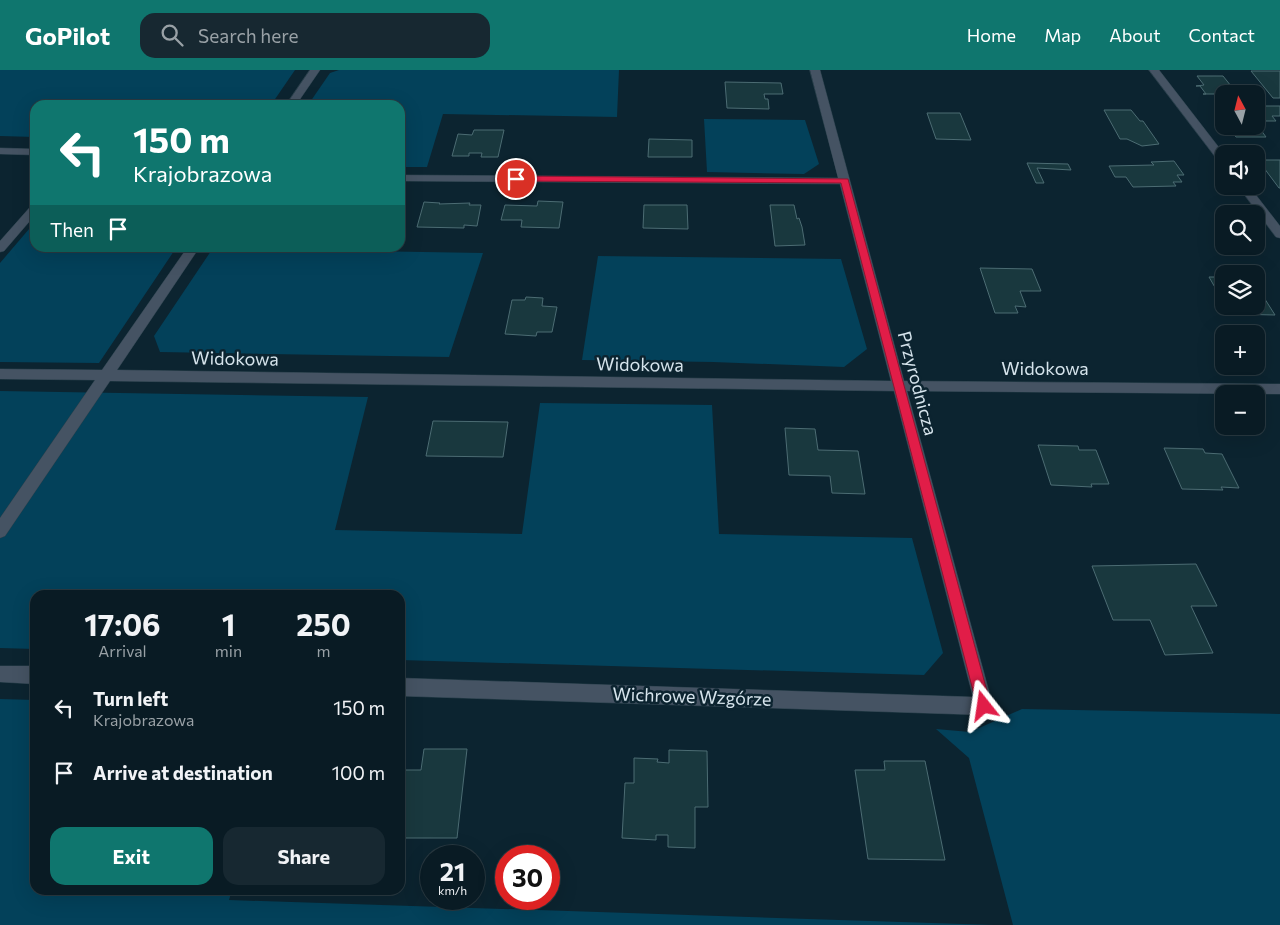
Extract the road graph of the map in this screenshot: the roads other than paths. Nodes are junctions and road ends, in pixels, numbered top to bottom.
1 (315, 70) edge
2 (815, 70) edge
3 (1154, 70) edge
4 (294, 100) edge
5 (1215, 149) edge
6 (0, 151) edge
7 (30, 152) edge
8 (405, 178) edge
9 (845, 181) junction
10 (1250, 195) edge
11 (30, 214) edge
12 (1280, 234) edge
13 (0, 248) edge
14 (190, 252) edge
15 (0, 374) edge
16 (107, 375) junction
17 (900, 386) junction
18 (1280, 389) edge
19 (0, 531) edge
20 (0, 674) edge
21 (30, 675) edge
22 (405, 687) edge
23 (984, 706) joint

1 - 4 street
2 - 9 street, Przyrodnicza
3 - 5 street
6 - 7 street
8 - 9 street
9 - 17 street, Przyrodnicza
10 - 12 street
11 - 13 street
14 - 16 street
15 - 16 street, Widokowa
16 - 17 street, Widokowa
16 - 19 street
17 - 18 street, Widokowa
17 - 23 street, Przyrodnicza
20 - 21 street
22 - 23 street, Wichrowe Wzgórze

